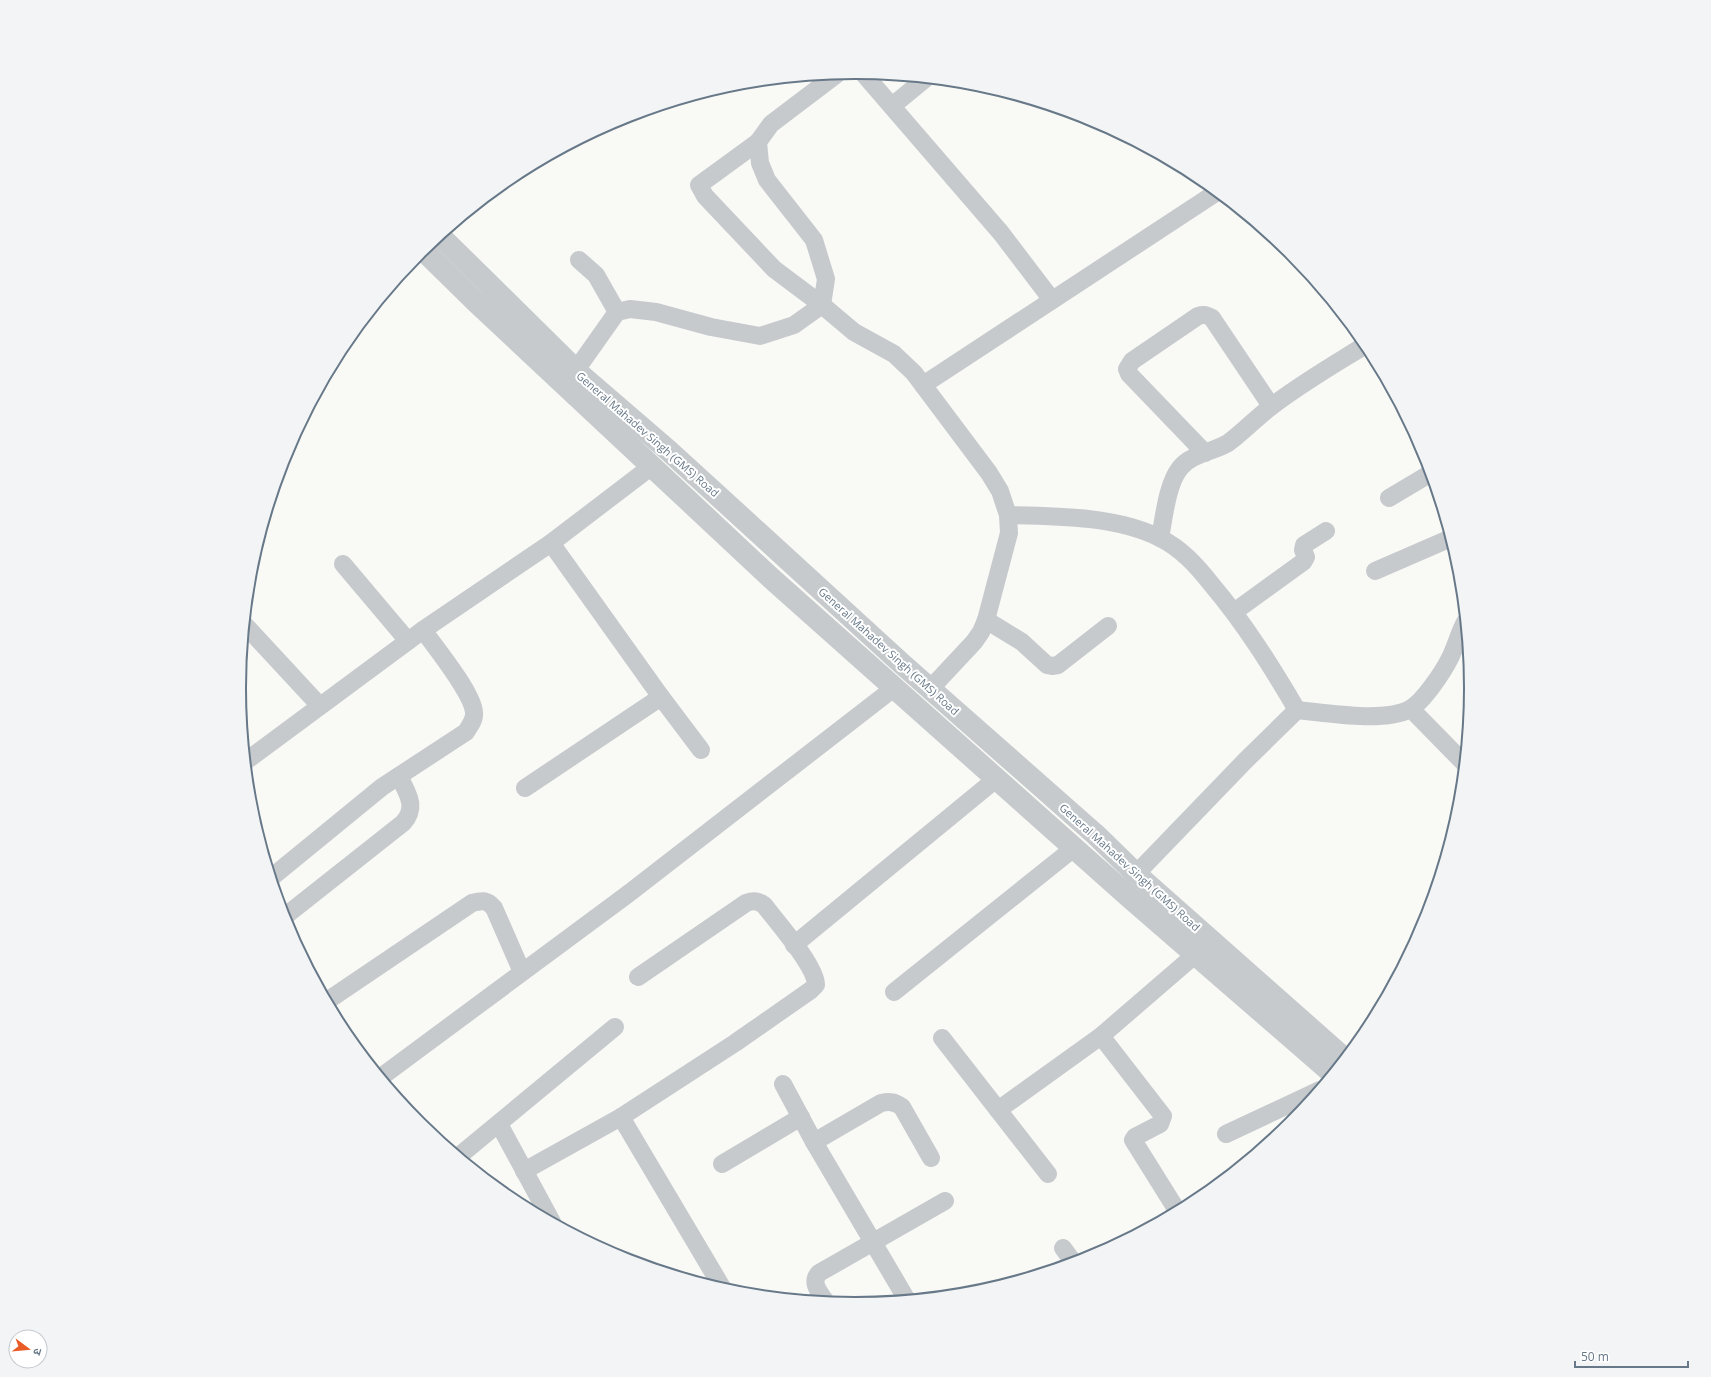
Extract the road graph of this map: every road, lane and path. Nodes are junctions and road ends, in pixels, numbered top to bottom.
1 (869, 79) edge
2 (830, 80) edge
3 (921, 83) edge
4 (892, 106) junction
5 (758, 142) junction
6 (1213, 195) edge
7 (444, 240) edge
8 (428, 255) edge
9 (579, 260) dead end
10 (1052, 300) junction
11 (822, 305) junction
12 (617, 312) junction
13 (1361, 348) edge
14 (576, 370) junction
15 (923, 384) junction
16 (1272, 406) junction
17 (1205, 453) junction
18 (652, 466) junction
19 (1427, 476) edge
20 (1390, 498) dead end
21 (1008, 515) junction
22 (1326, 531) dead end
23 (1160, 538) junction
24 (1446, 540) edge
25 (551, 543) junction
26 (343, 564) dead end
27 (1376, 571) dead end
28 (1234, 612) junction
29 (986, 620) junction
30 (1108, 626) dead end
31 (249, 629) edge
32 (1462, 629) edge
33 (423, 630) junction
34 (408, 641) junction
35 (894, 688) junction
36 (931, 688) junction
37 (661, 697) junction
38 (320, 706) junction
39 (1410, 709) junction
40 (1297, 710) junction
41 (701, 750) dead end
42 (250, 758) edge
43 (1461, 761) edge
44 (399, 776) junction
45 (996, 779) junction
46 (525, 788) dead end
47 (1074, 848) junction
48 (275, 874) edge
49 (1136, 874) junction
50 (289, 913) edge
51 (794, 945) junction
52 (1196, 954) junction
53 (522, 972) junction
54 (638, 977) dead end
55 (894, 992) dead end
56 (331, 998) edge
57 (615, 1027) dead end
58 (1101, 1036) junction
59 (942, 1038) dead end
60 (1342, 1056) edge
61 (1330, 1071) edge
62 (385, 1075) edge
63 (783, 1084) dead end
64 (1309, 1095) edge
65 (998, 1110) junction
66 (621, 1117) junction
67 (801, 1117) junction
68 (498, 1124) junction
69 (1226, 1134) dead end
70 (814, 1142) junction
71 (461, 1153) edge
72 (931, 1158) dead end
73 (722, 1164) dead end
74 (524, 1171) junction
75 (1048, 1174) dead end
76 (945, 1201) dead end
77 (1175, 1207) edge
78 (548, 1214) edge
79 (872, 1242) junction
80 (1063, 1248) dead end
81 (1071, 1259) edge
82 (718, 1282) edge
83 (905, 1296) edge
84 (823, 1297) edge

1 - 4 street
2 - 5 street
3 - 4 street
4 - 10 street
5 - 11 street
5 - 11 street
6 - 10 street
7 - 14 street, General Mahadev Singh (GMS) Road
8 - 18 street
9 - 12 street
10 - 15 street
11 - 12 street
11 - 15 street
12 - 14 street
13 - 16 street
14 - 36 street, General Mahadev Singh (GMS) Road
15 - 21 street
16 - 17 street
16 - 17 street
17 - 23 street
18 - 25 street
18 - 35 street
19 - 20 street
21 - 23 street
21 - 29 street
22 - 28 street
23 - 28 street
24 - 27 street
25 - 33 street
25 - 37 street
26 - 34 street
28 - 40 street
29 - 30 street
29 - 36 street
31 - 38 street
32 - 39 street
33 - 34 street
33 - 44 street
34 - 38 street
35 - 45 street
35 - 53 street
36 - 49 street, General Mahadev Singh (GMS) Road
37 - 41 street
37 - 46 street
38 - 42 street
39 - 40 street
39 - 43 street
40 - 49 street
44 - 48 street
44 - 50 street
45 - 47 street
45 - 51 street
47 - 52 street
47 - 55 street
49 - 60 street, General Mahadev Singh (GMS) Road
51 - 54 street
51 - 66 street
52 - 58 street
52 - 61 street
53 - 56 street
53 - 62 street
57 - 68 street
58 - 65 street
58 - 77 street
59 - 65 street
63 - 67 street
64 - 69 street
65 - 75 street
66 - 74 street
66 - 82 street
67 - 70 street
67 - 73 street
68 - 71 street
68 - 74 street
70 - 72 street
70 - 79 street
74 - 78 street
76 - 79 street
79 - 83 street
79 - 84 street
80 - 81 street

